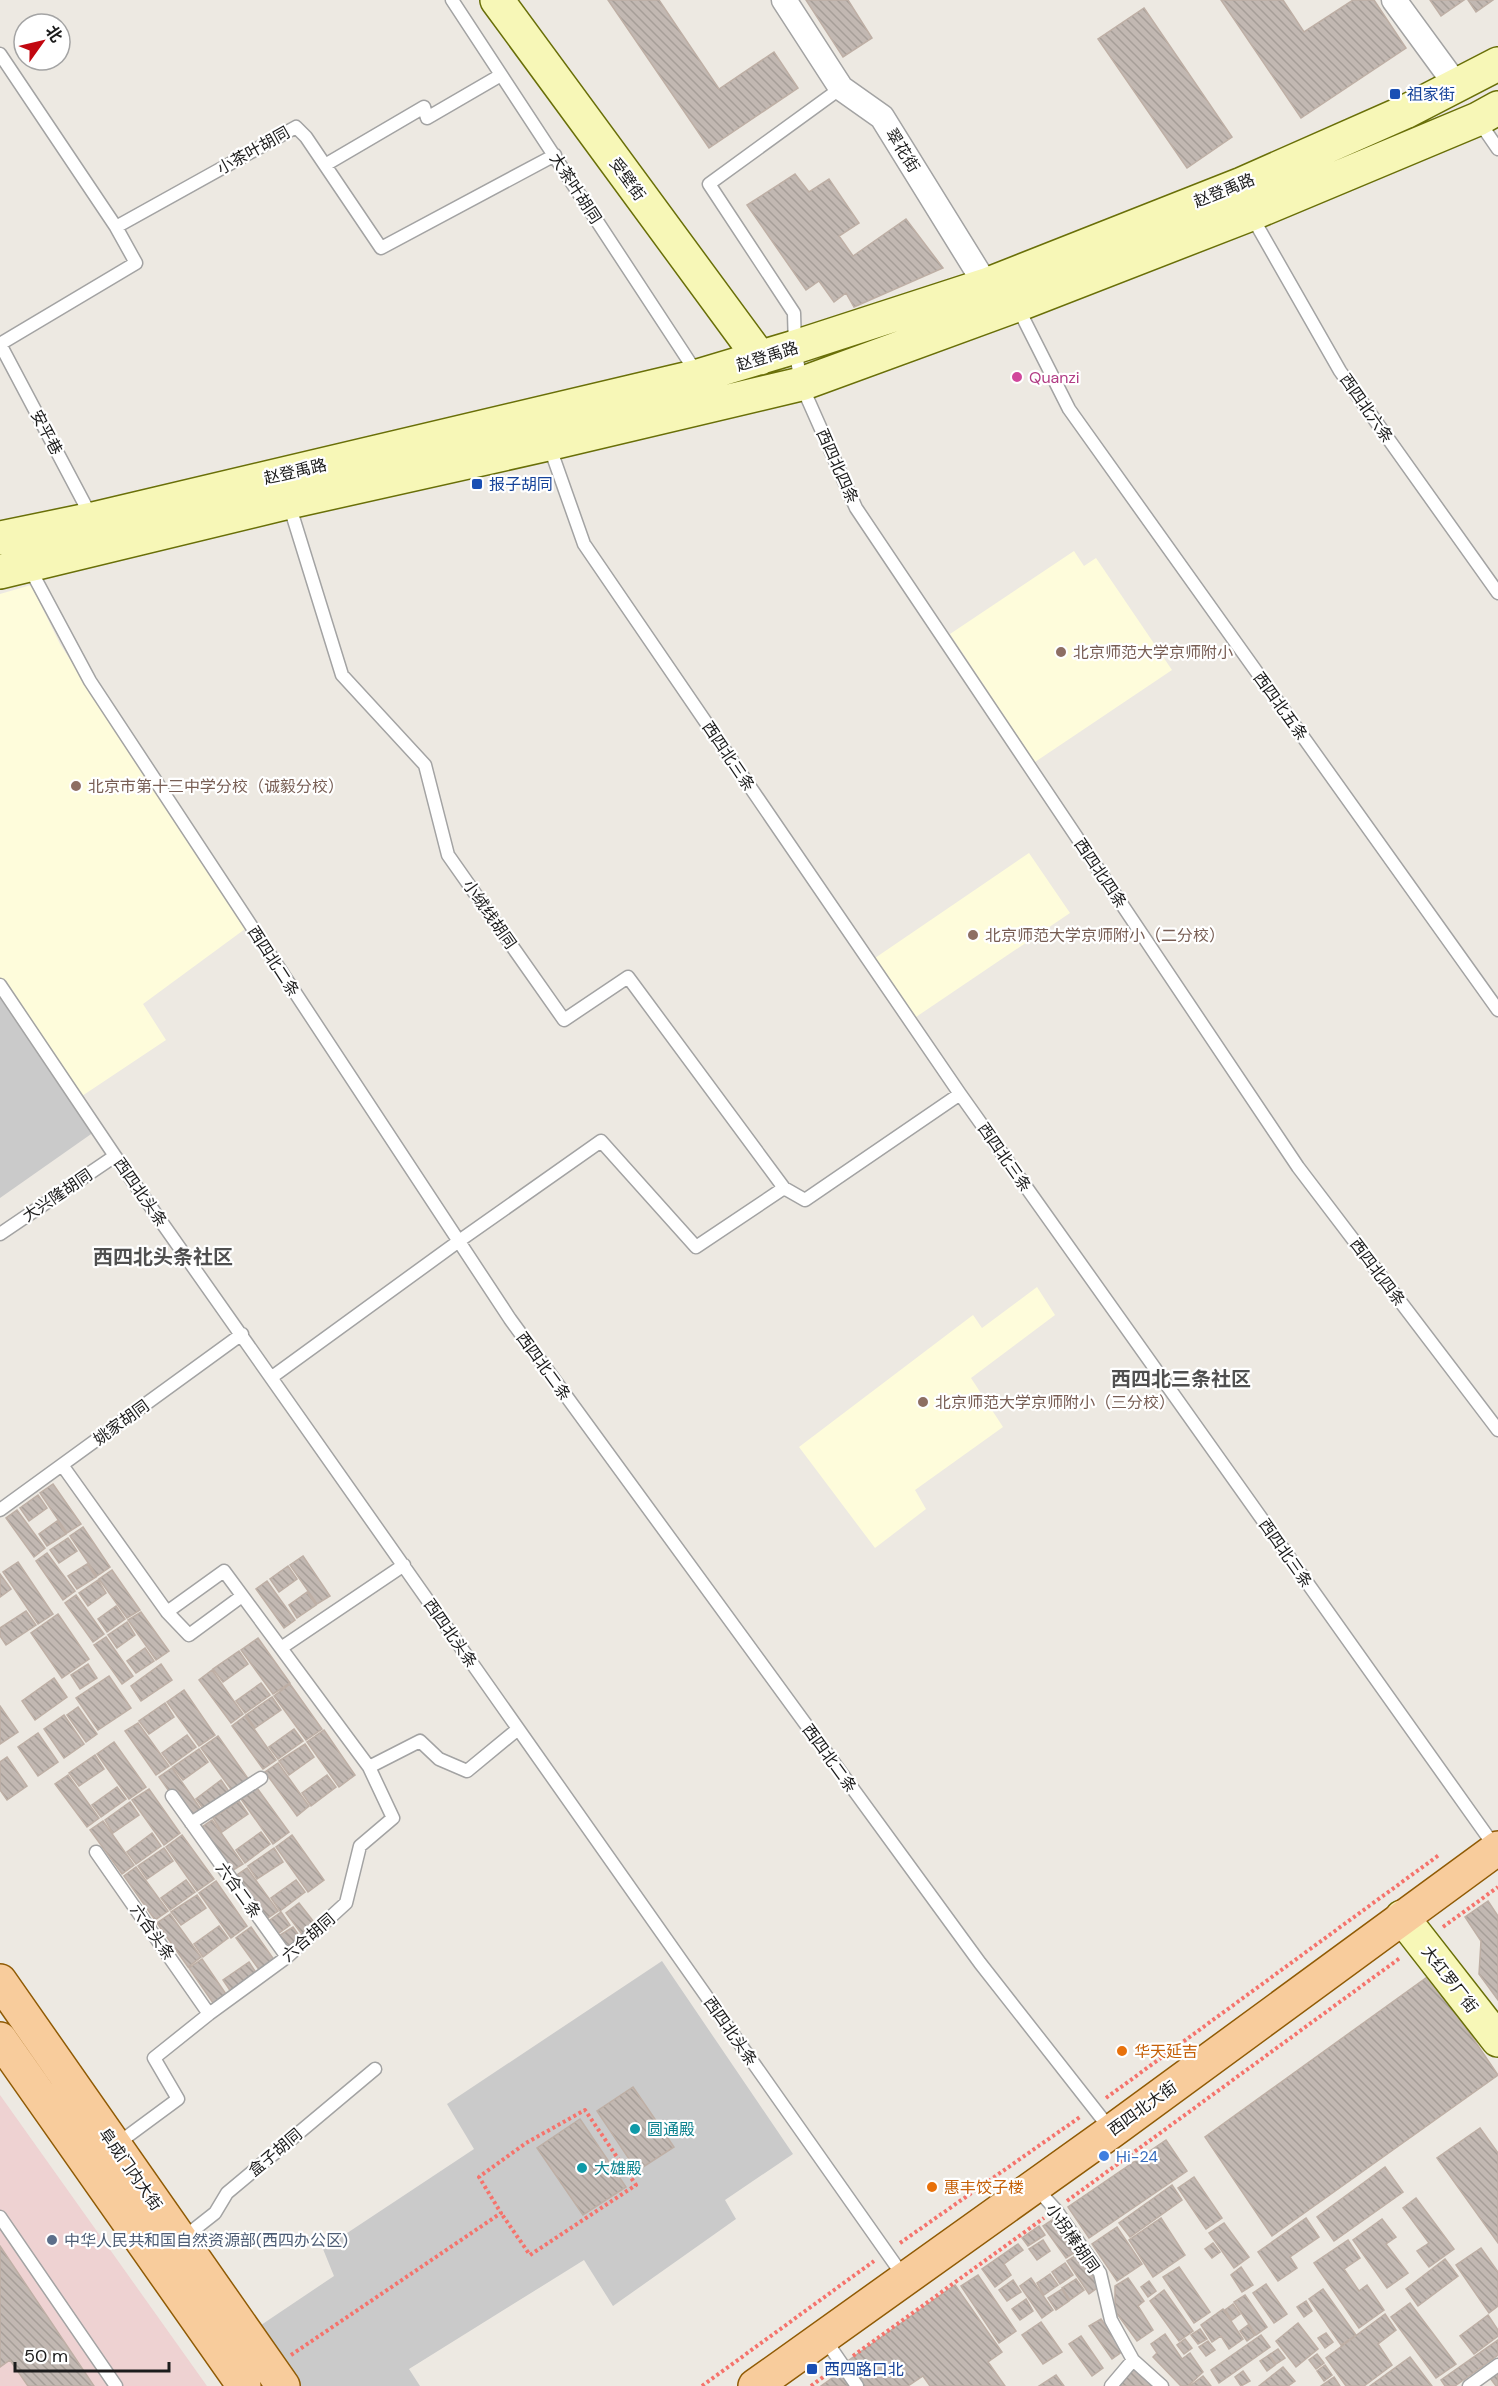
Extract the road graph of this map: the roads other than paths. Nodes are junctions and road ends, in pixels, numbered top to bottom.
1 (452, 0) edge
2 (497, 0) edge
3 (784, 0) edge
4 (1394, 0) edge
5 (0, 54) edge
6 (1498, 64) edge
7 (501, 75) junction
8 (1457, 86) junction
9 (841, 88) junction
10 (1488, 113) edge
11 (1498, 149) edge
12 (555, 156) junction
13 (325, 165) junction
14 (1251, 214) junction
15 (116, 227) junction
16 (986, 285) junction
17 (1017, 305) junction
18 (0, 344) edge
19 (795, 347) junction
20 (760, 358) junction
21 (698, 376) junction
22 (801, 384) junction
23 (548, 444) junction
24 (289, 502) junction
25 (93, 519) junction
26 (0, 538) edge
27 (14, 568) edge
28 (1498, 593) edge
29 (0, 985) edge
30 (1498, 1010) edge
31 (960, 1094) junction
32 (115, 1156) junction
33 (783, 1188) junction
34 (0, 1234) edge
35 (459, 1241) junction
36 (242, 1334) junction
37 (272, 1377) junction
38 (1498, 1430) edge
39 (62, 1465) junction
40 (0, 1510) edge
41 (404, 1565) junction
42 (242, 1596) junction
43 (167, 1612) junction
44 (281, 1648) junction
45 (518, 1729) junction
46 (369, 1767) junction
47 (261, 1778) dead end
48 (172, 1796) dead end
49 (191, 1823) junction
50 (1497, 1849) edge
51 (96, 1852) dead end
52 (1412, 1930) junction
53 (287, 1957) junction
54 (0, 1981) edge
55 (208, 2014) junction
56 (0, 2039) edge
57 (1498, 2040) edge
58 (375, 2069) dead end
59 (1112, 2131) junction
60 (115, 2145) junction
61 (1034, 2186) junction
62 (0, 2217) edge
63 (181, 2240) junction
64 (906, 2279) junction
65 (823, 2337) junction
66 (1132, 2360) junction
67 (1498, 2365) edge
68 (266, 2380) edge
69 (116, 2386) edge
70 (755, 2386) edge
71 (857, 2386) edge
72 (1111, 2386) edge
73 (1162, 2386) edge
74 (1469, 2386) edge

1 - 7 lane, 大茶叶胡同
2 - 20 main road, 受壁街
3 - 9 street, 翠花街
4 - 8 street
5 - 15 lane
6 - 8 main road, 赵登禹路
7 - 12 lane, 大茶叶胡同
7 - 13 lane
8 - 16 main road, 赵登禹路
9 - 16 street, 翠花街
9 - 19 lane, 西四北四条
10 - 11 lane
10 - 14 main road, 赵登禹路
12 - 13 lane, 小茶叶胡同
12 - 21 lane, 大茶叶胡同
13 - 15 lane, 小茶叶胡同
14 - 17 main road, 赵登禹路
14 - 28 lane, 西四北六条
15 - 18 lane
16 - 19 main road, 赵登禹路
17 - 22 main road, 赵登禹路
17 - 30 lane, 西四北五条
18 - 25 lane, 安平巷
19 - 20 main road, 赵登禹路
19 - 22 lane, 西四北四条
20 - 21 main road, 赵登禹路
21 - 25 main road, 赵登禹路
22 - 23 main road, 赵登禹路
22 - 38 lane, 西四北四条
23 - 24 main road, 赵登禹路
23 - 31 lane, 西四北三条
24 - 27 main road, 赵登禹路
24 - 33 lane, 小绒线胡同
25 - 26 main road, 赵登禹路
27 - 35 lane, 西四北二条
29 - 32 lane, 西四北头条
31 - 33 lane
31 - 50 lane, 西四北三条
32 - 34 lane, 大兴隆胡同
32 - 36 lane, 西四北头条
33 - 35 lane
35 - 37 lane
35 - 59 lane, 西四北二条
36 - 37 lane, 西四北头条
36 - 39 lane, 姚家胡同
37 - 41 lane, 西四北头条
39 - 40 lane, 姚家胡同
39 - 43 lane
41 - 44 lane
41 - 45 lane, 西四北头条
42 - 43 lane
42 - 43 lane, 六合胡同
42 - 44 lane, 六合胡同
44 - 46 lane, 六合胡同
45 - 46 lane
45 - 64 lane, 西四北头条
46 - 53 lane, 六合胡同
47 - 49 lane
48 - 49 lane, 六合二条
49 - 53 lane, 六合二条
50 - 52 main road, 西四北大街
51 - 55 lane, 六合头条
52 - 57 main road, 大红罗厂街
52 - 59 main road, 西四北大街
53 - 55 lane, 六合胡同
54 - 60 main road, 阜成门内大街
55 - 60 lane, 六合胡同
56 - 68 main road, 阜成门内大街
58 - 63 lane, 盒子胡同
59 - 61 main road, 西四北大街
60 - 63 main road, 阜成门内大街
61 - 64 main road, 西四北大街
61 - 66 lane, 小拐棒胡同
62 - 69 lane
63 - 68 main road, 阜成门内大街
64 - 65 main road, 西四北大街
65 - 70 main road, 西四北大街
65 - 71 lane
66 - 72 lane
66 - 73 lane, 小拐棒胡同
67 - 74 lane

